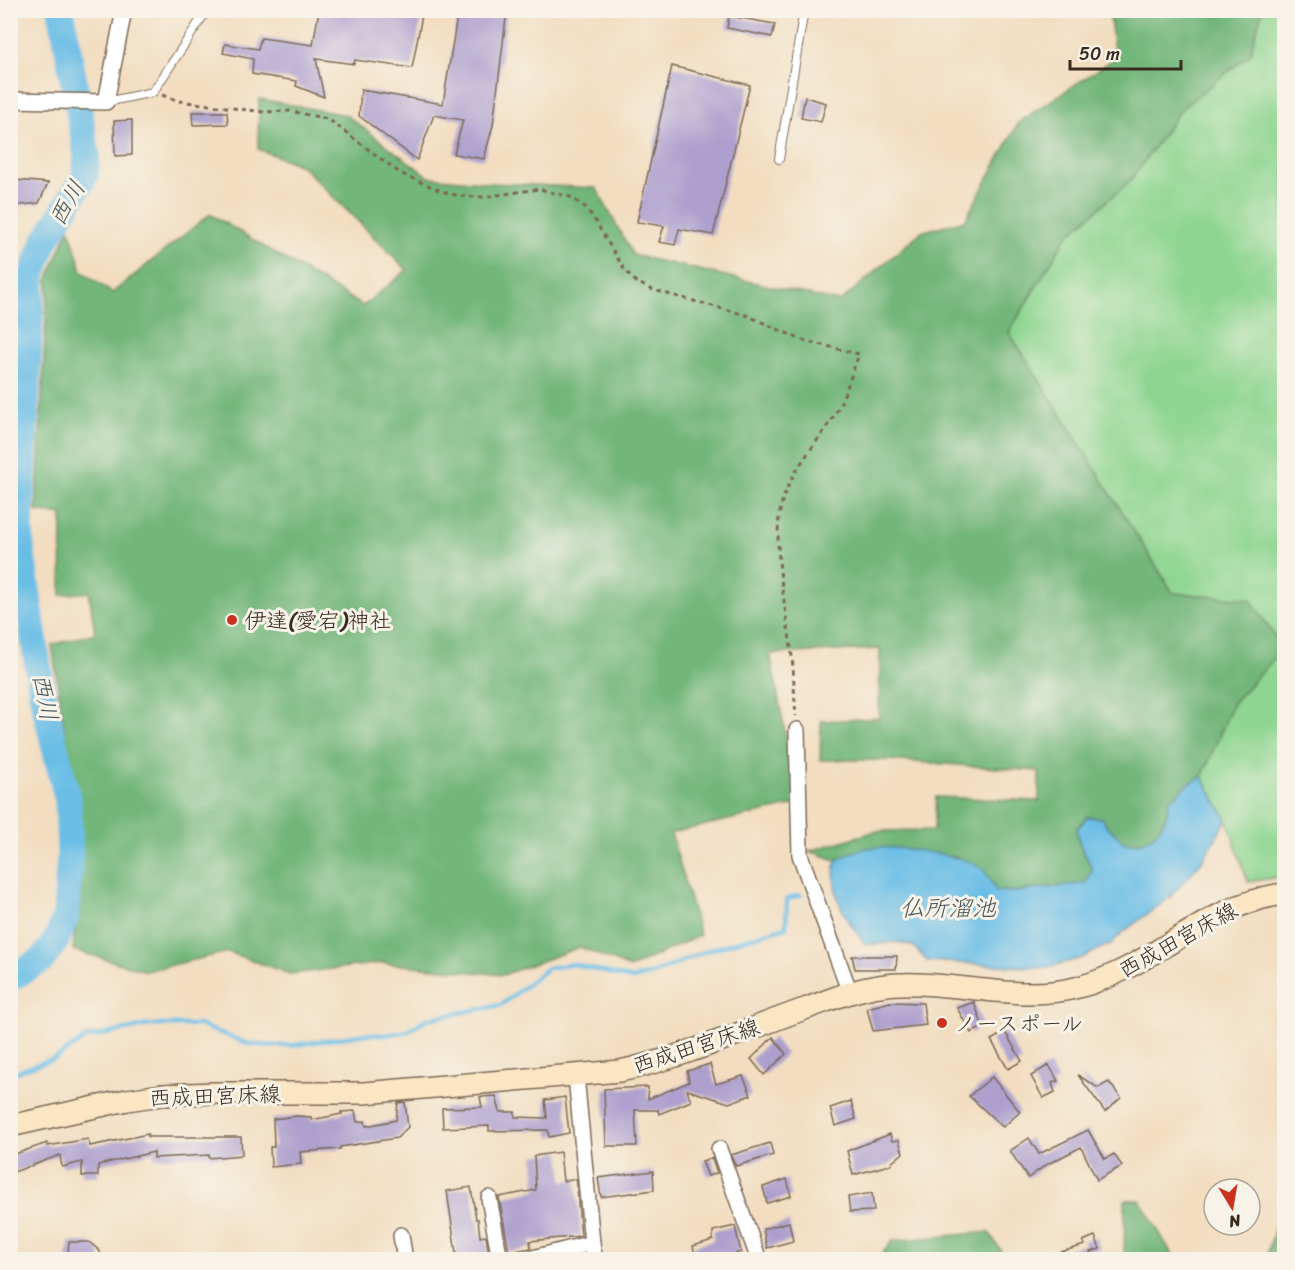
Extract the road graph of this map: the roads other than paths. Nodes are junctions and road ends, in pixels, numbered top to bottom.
1 (124, 10) edge
2 (207, 10) edge
3 (804, 10) edge
4 (10, 100) edge
5 (106, 102) junction
6 (778, 159) dead end
7 (797, 730) road end
8 (1284, 894) edge
9 (850, 993) junction
10 (576, 1076) junction
11 (10, 1126) edge
12 (719, 1149) dead end
13 (489, 1198) dead end
14 (401, 1235) dead end
15 (592, 1243) junction
16 (405, 1260) edge
17 (500, 1260) edge
18 (525, 1260) edge
19 (595, 1260) edge
20 (759, 1260) edge

1 - 5 street
2 - 5 lane
3 - 6 lane
4 - 5 street
7 - 9 street
8 - 9 main road, 西成田宮床線
9 - 10 main road, 西成田宮床線
10 - 11 main road, 西成田宮床線
10 - 15 street
12 - 20 street
13 - 17 street
14 - 16 street
15 - 18 street
15 - 19 street

